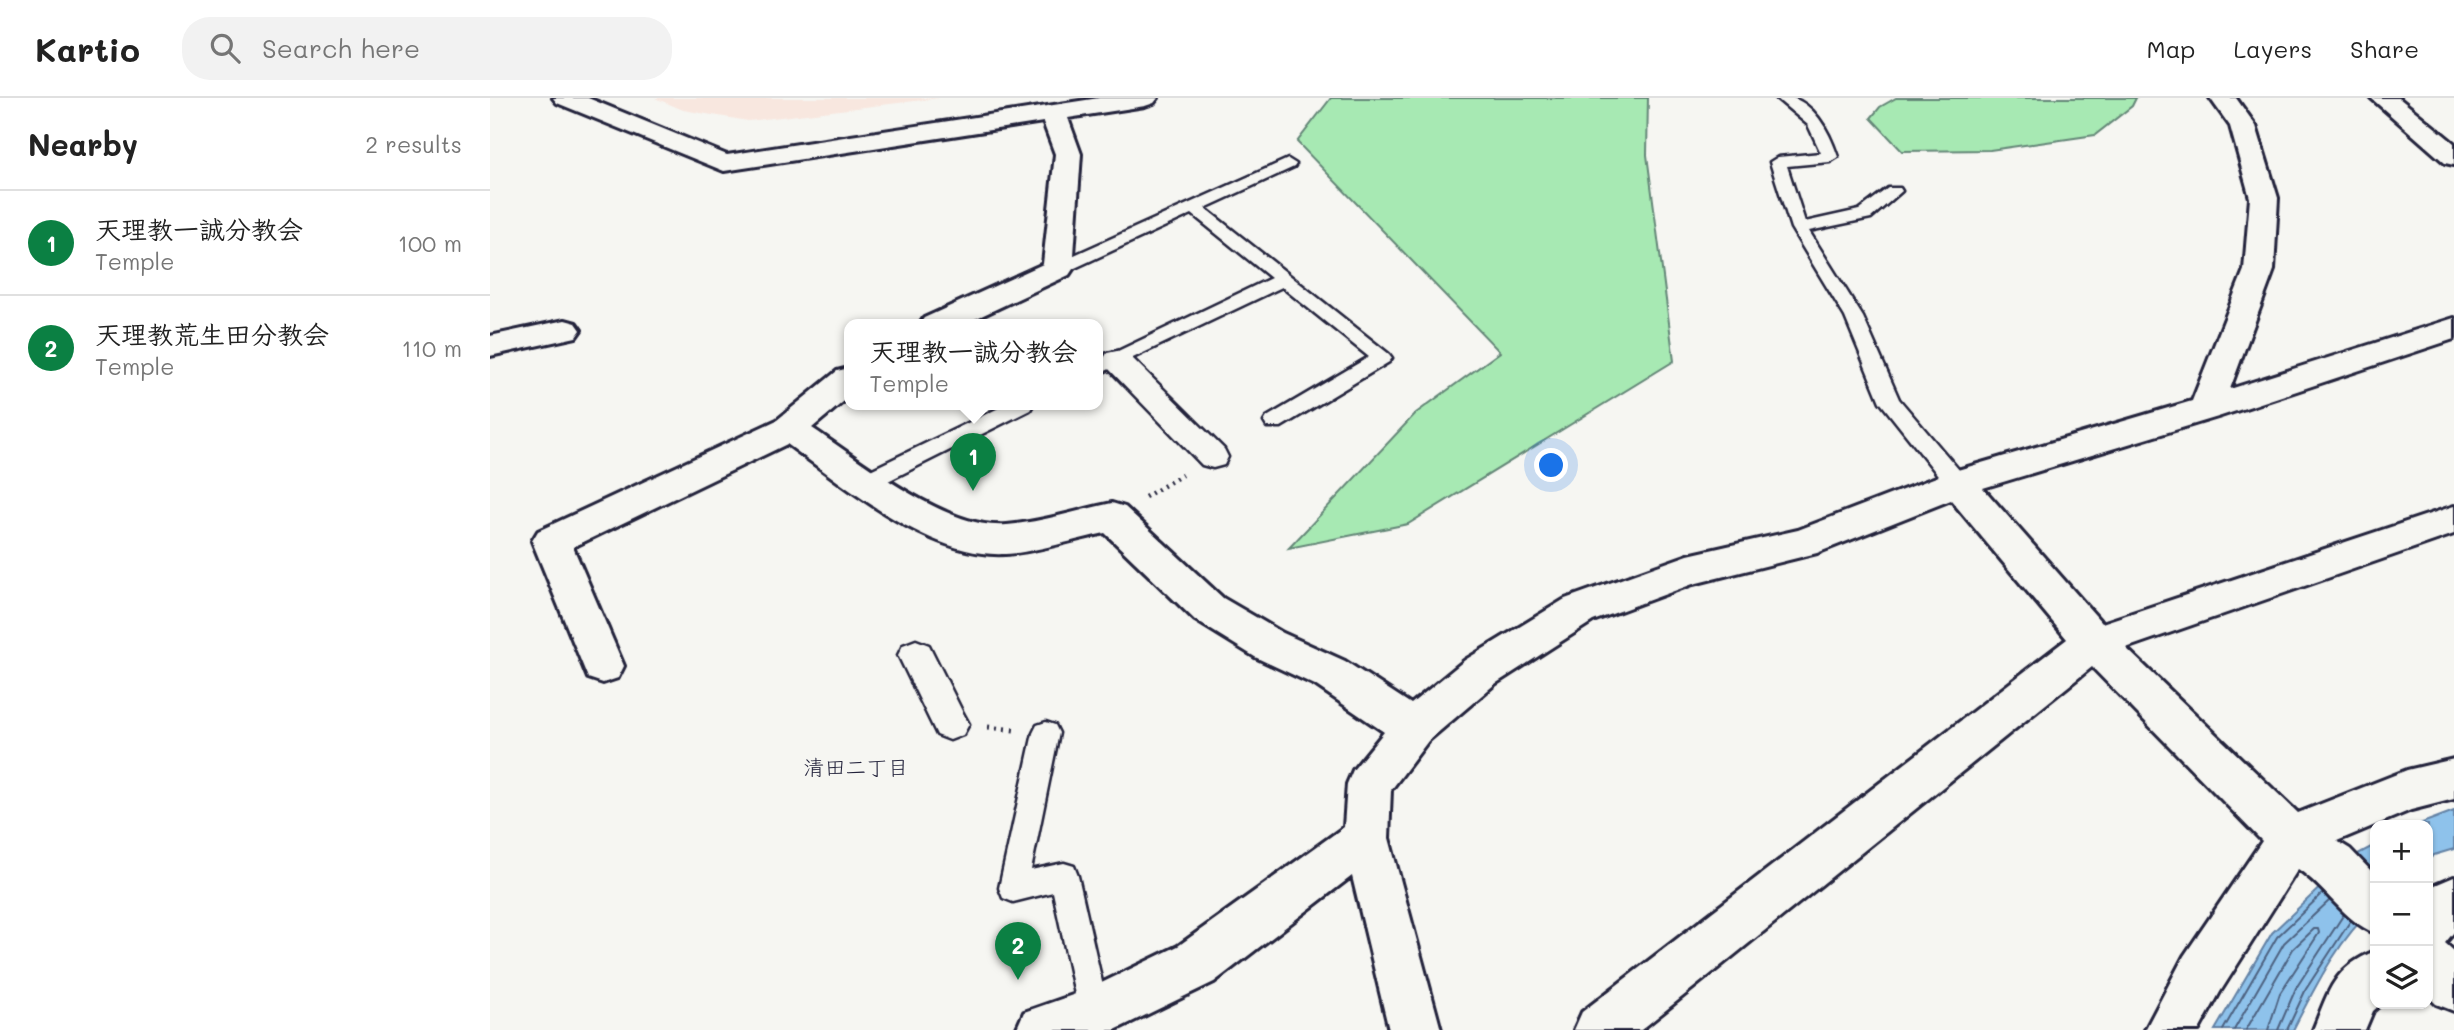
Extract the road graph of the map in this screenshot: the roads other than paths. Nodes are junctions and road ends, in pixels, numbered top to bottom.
1 (566, 98) edge
2 (1145, 98) edge
3 (1783, 98) edge
4 (2223, 98) edge
5 (2384, 98) edge
6 (1053, 113) junction
7 (2454, 126) edge
8 (2418, 127) junction
9 (2454, 158) edge
10 (1288, 164) dead end
11 (1894, 191) dead end
12 (1194, 207) junction
13 (1799, 228) junction
14 (1058, 269) junction
15 (1283, 279) junction
16 (948, 319) edge
17 (2454, 328) edge
18 (565, 330) dead end
19 (490, 346) edge
20 (1107, 364) edge
21 (844, 383) edge
22 (2206, 409) junction
23 (1013, 410) edge
24 (1274, 422) dead end
25 (789, 429) junction
26 (1213, 457) dead end
27 (866, 482) junction
28 (1957, 483) junction
29 (2454, 520) edge
30 (2094, 642) junction
31 (916, 655) dead end
32 (603, 666) dead end
33 (950, 724) road end
34 (1413, 728) junction
35 (1046, 733) road end
36 (2454, 779) edge
37 (1366, 838) junction
38 (2291, 838) junction
39 (2454, 900) edge
40 (2370, 904) edge
41 (2433, 920) edge
42 (2433, 966) edge
43 (2370, 980) edge
44 (2454, 986) edge
45 (1094, 1013) junction
46 (1042, 1030) edge
47 (1415, 1030) edge
48 (1600, 1030) edge
49 (2171, 1030) edge
50 (2339, 1030) edge

1 - 6 street
2 - 6 street
3 - 13 lane
4 - 22 street
5 - 8 street
6 - 14 street
7 - 8 street
8 - 9 street
10 - 12 lane
11 - 13 lane
12 - 14 lane
12 - 15 lane
13 - 28 lane
14 - 16 street
15 - 20 lane
15 - 24 lane
17 - 22 street
18 - 19 street
20 - 26 street
21 - 25 street
22 - 28 street
23 - 27 lane
25 - 27 street
25 - 32 street
27 - 34 street
28 - 30 street
28 - 34 street
29 - 30 street
30 - 38 street
30 - 48 street
31 - 33 street
34 - 37 street
35 - 45 lane
36 - 38 street
37 - 45 street
37 - 47 street
38 - 40 street
38 - 49 street
39 - 41 street
42 - 44 street
43 - 50 street
45 - 46 street

